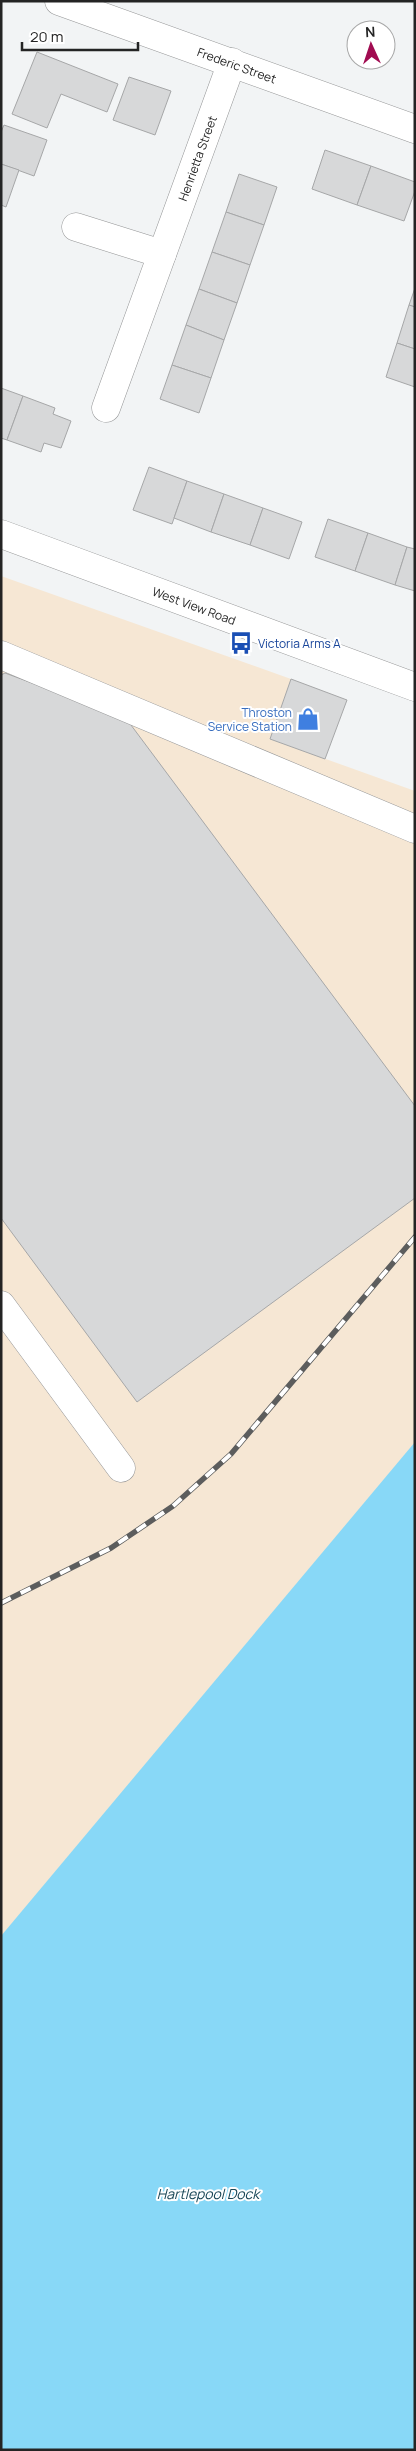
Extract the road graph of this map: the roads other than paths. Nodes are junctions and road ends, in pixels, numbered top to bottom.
1 (58, 1) edge
2 (232, 62) junction
3 (415, 129) edge
4 (76, 227) dead end
5 (162, 254) junction
6 (106, 408) dead end
7 (1, 534) edge
8 (1, 655) edge
9 (415, 688) edge
10 (415, 829) edge
11 (1, 1305) edge
12 (120, 1468) dead end

1 - 2 street, Frederic Street
2 - 3 street, Frederic Street
2 - 5 street, Henrietta Street
4 - 5 street
5 - 6 street, Henrietta Street
7 - 9 street, West View Road
8 - 10 street
11 - 12 street

